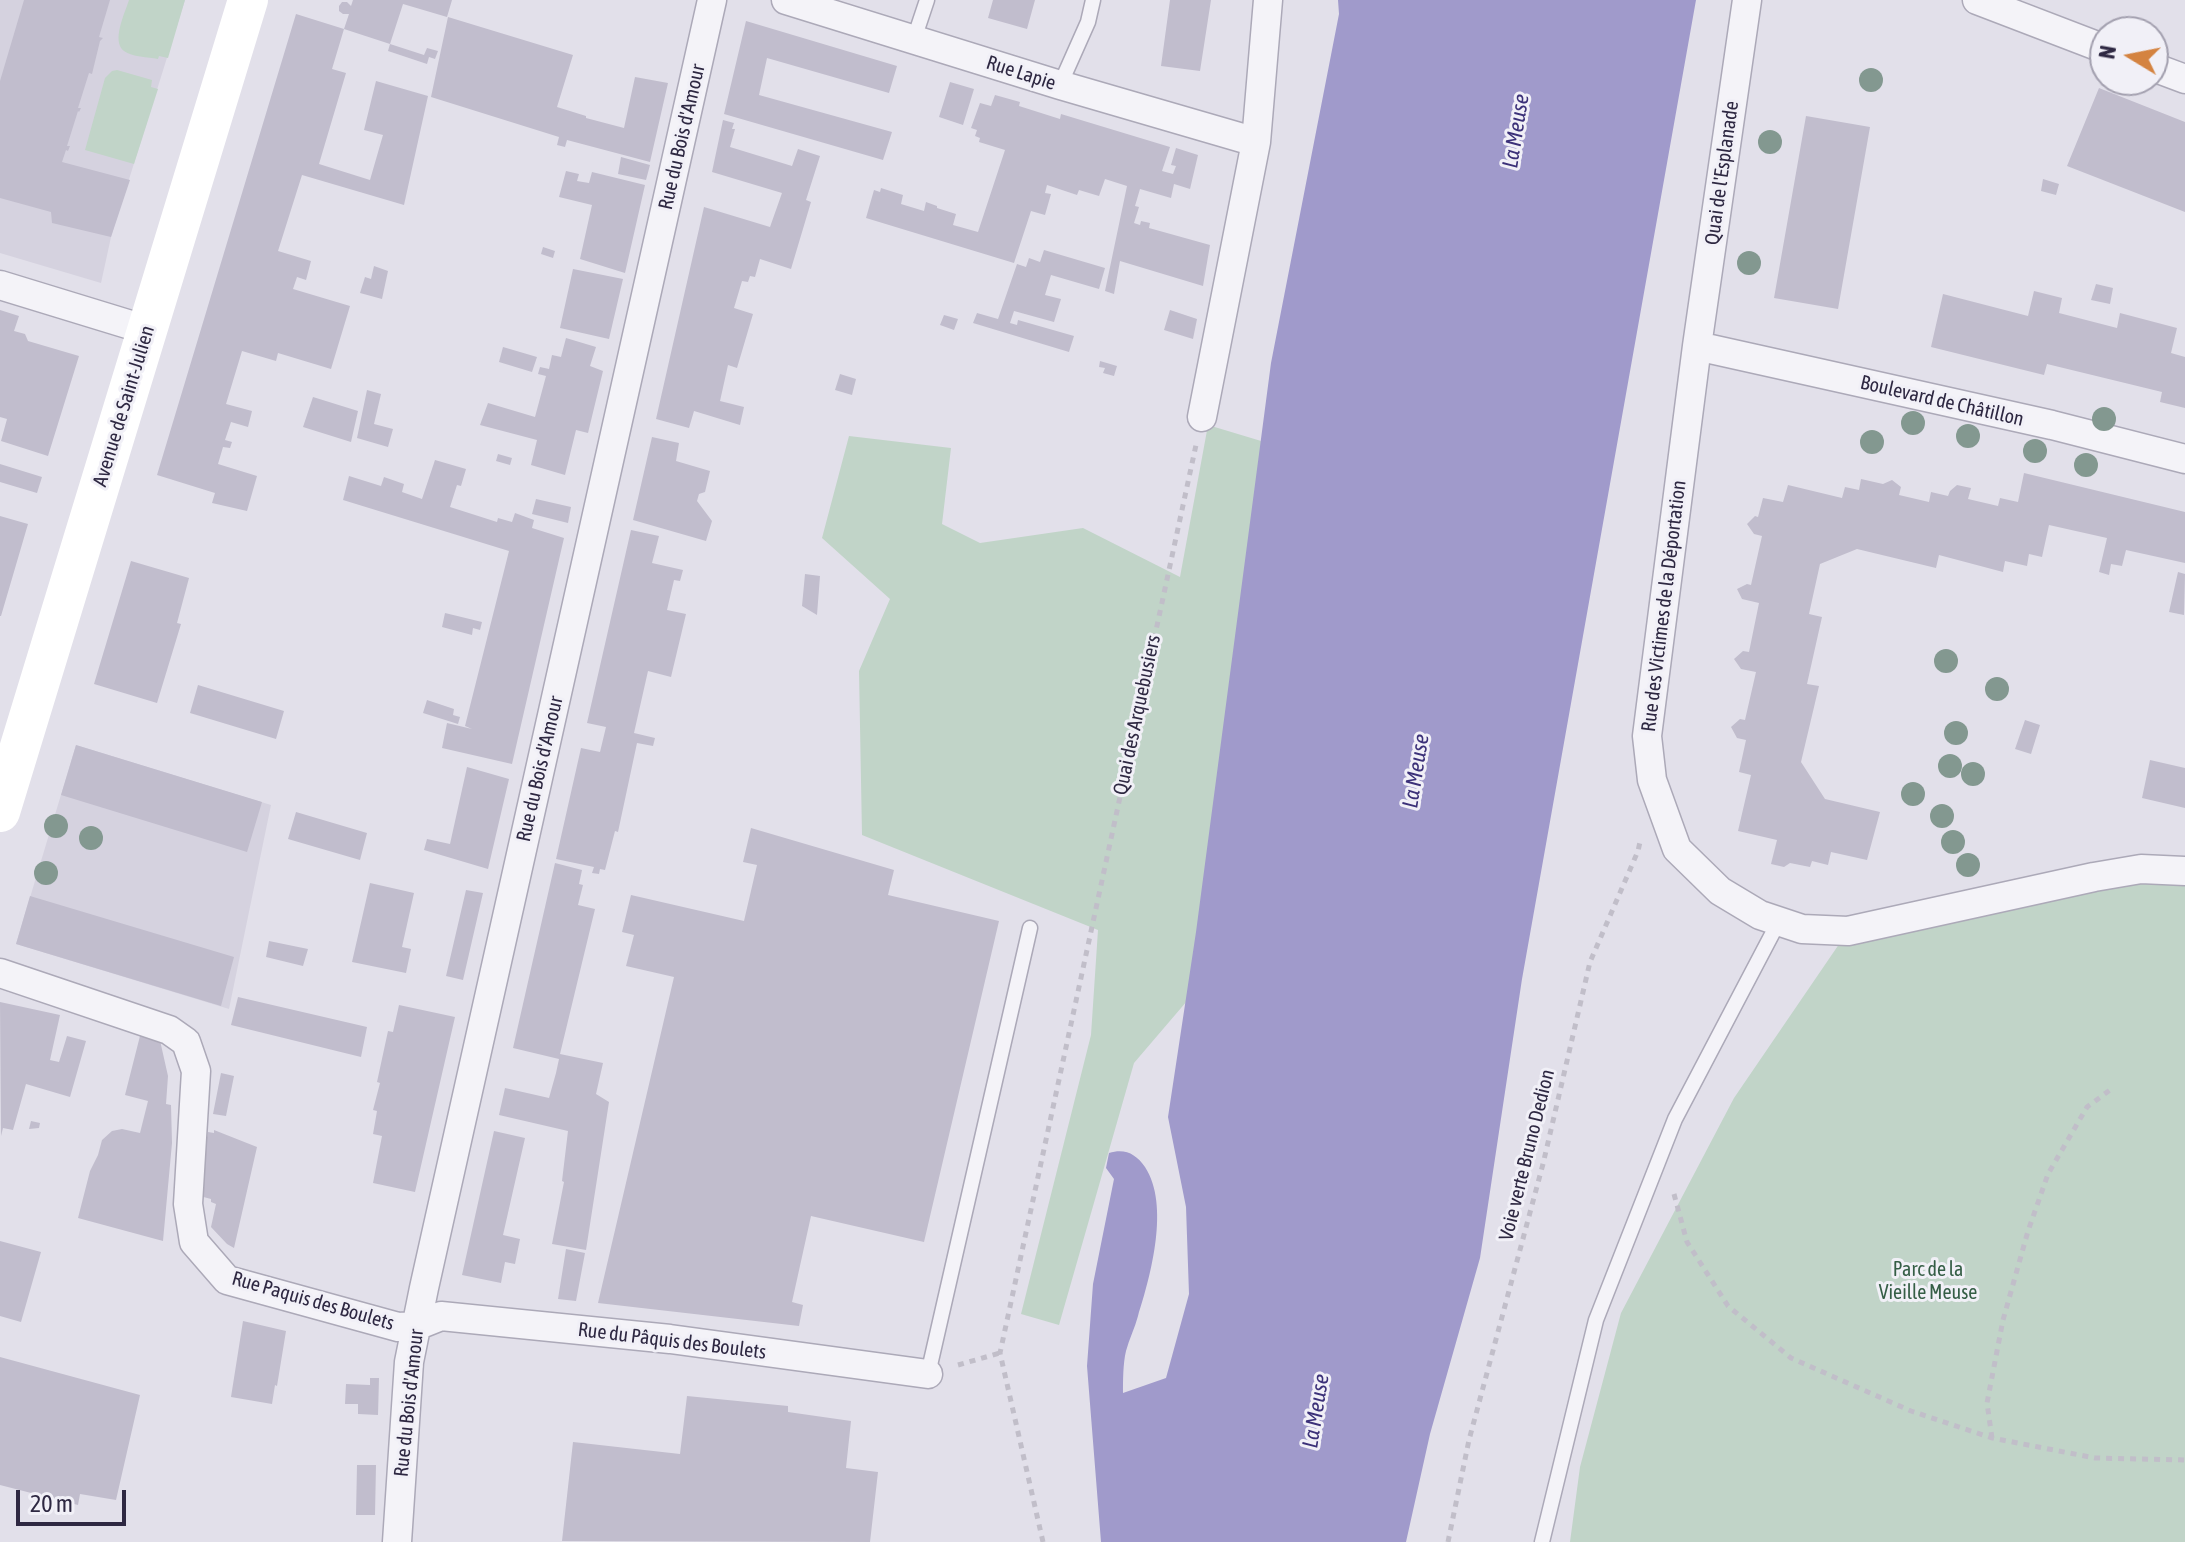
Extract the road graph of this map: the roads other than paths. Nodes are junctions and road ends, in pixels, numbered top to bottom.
1 (248, 0) edge
2 (712, 0) edge
3 (786, 0) edge
4 (927, 0) edge
5 (1093, 0) edge
6 (1268, 0) edge
7 (1747, 0) edge
8 (1977, 0) edge
9 (914, 39) junction
10 (2089, 43) edge
11 (1060, 85) junction
12 (1256, 142) junction
13 (0, 285) edge
14 (147, 330) junction
15 (1697, 346) junction
16 (1202, 417) road end
17 (2185, 459) edge
18 (17, 695) edge
19 (0, 812) edge
20 (2185, 871) edge
21 (1779, 921) junction
22 (1030, 928) dead end
23 (0, 973) edge
24 (416, 1326) junction
25 (928, 1374) joint
26 (397, 1542) edge
27 (1542, 1542) edge

1 - 14 main road, Avenue de Saint-Julien
2 - 24 street, Rue du Bois d'Amour
3 - 9 street, Rue Lapie
4 - 9 lane
5 - 11 lane
6 - 12 street
7 - 15 street, Quai de l'Esplanade
8 - 10 street
9 - 11 street, Rue Lapie
11 - 12 street, Rue Lapie
12 - 16 street
13 - 14 street
14 - 18 main road, Avenue de Saint-Julien
15 - 17 street, Boulevard de Châtillon
15 - 21 street, Rue des Victimes de la Déportation
18 - 19 main road, Avenue de Saint-Julien
20 - 21 street, Rue des Victimes de la Déportation
21 - 27 lane
22 - 25 lane
23 - 24 street, Rue Paquis des Boulets
24 - 25 street, Rue du Pâquis des Boulets
24 - 26 street, Rue du Bois d'Amour

